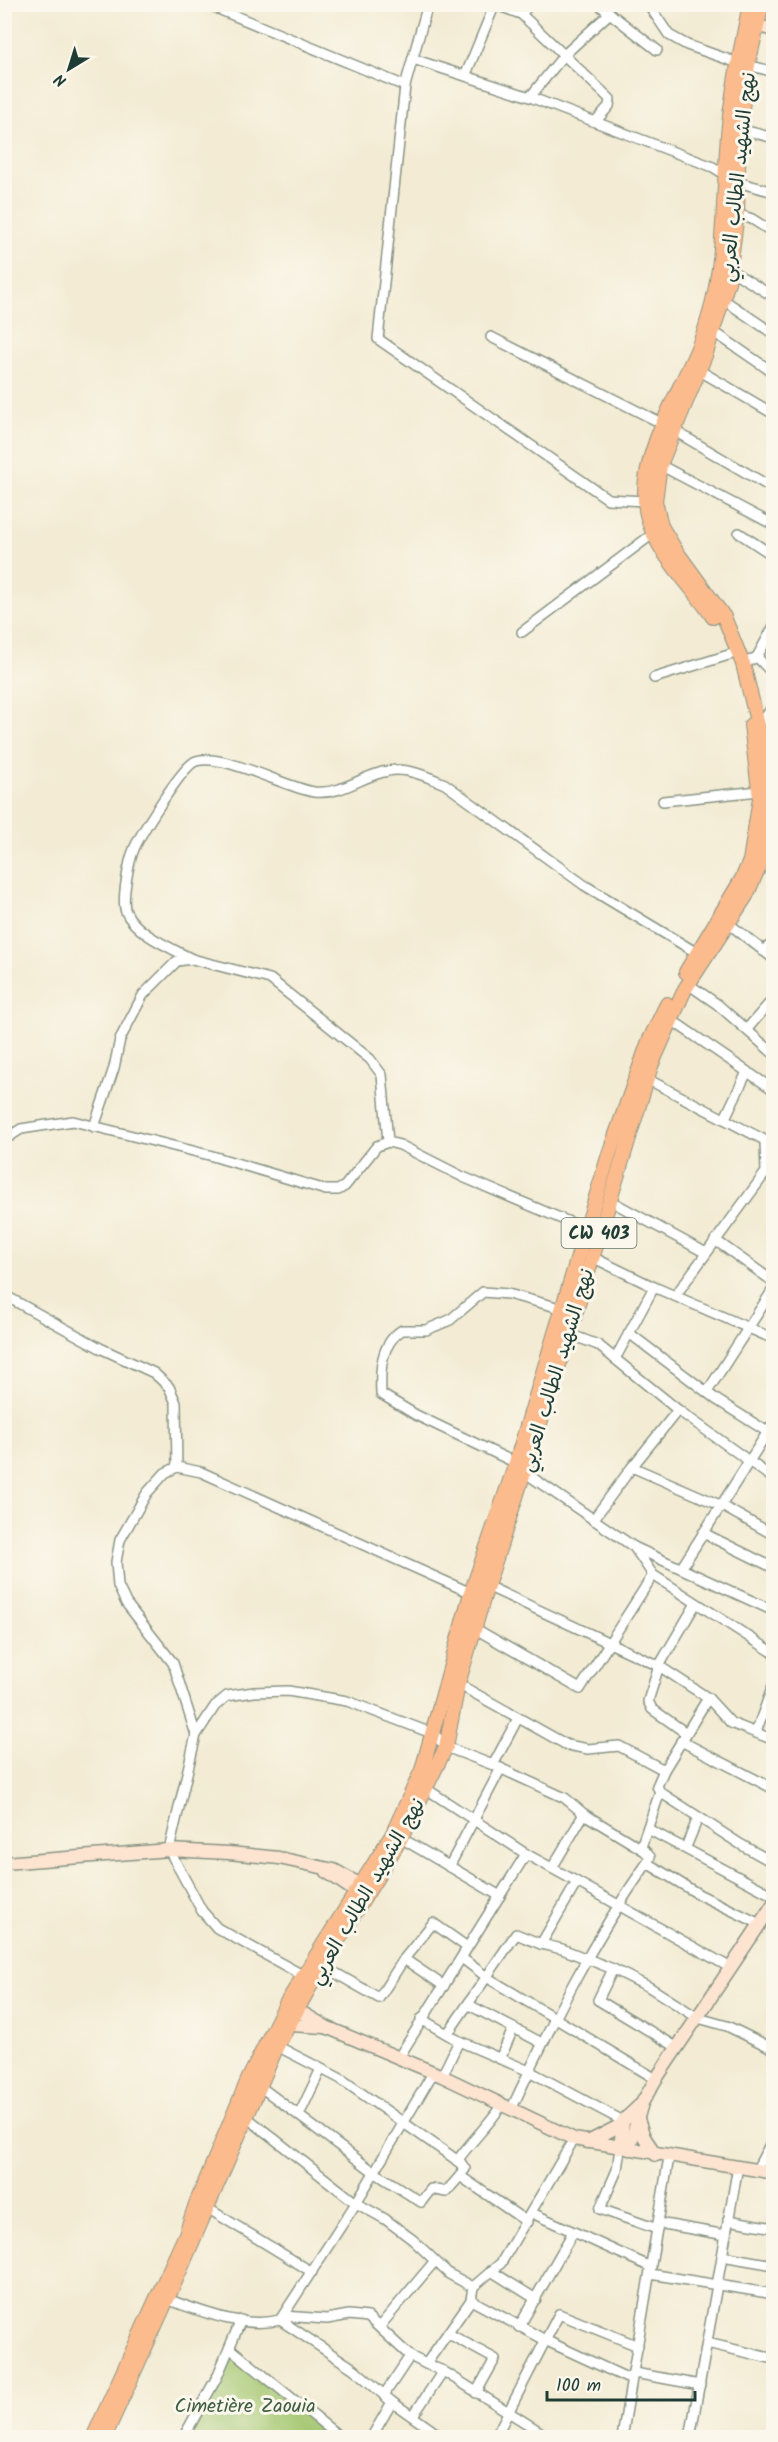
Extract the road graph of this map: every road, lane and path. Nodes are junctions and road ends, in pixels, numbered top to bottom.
1 (206, 4) edge
2 (428, 4) edge
3 (530, 4) edge
4 (598, 4) edge
5 (648, 4) edge
6 (750, 4) edge
7 (762, 4) edge
8 (495, 5) edge
9 (521, 14) junction
10 (609, 14) junction
11 (752, 24) junction
12 (774, 30) edge
13 (657, 50) dead end
14 (564, 55) junction
15 (413, 59) junction
16 (743, 64) junction
17 (774, 72) edge
18 (466, 74) junction
19 (405, 86) junction
20 (530, 97) junction
21 (595, 122) junction
22 (739, 129) junction
23 (774, 138) edge
24 (732, 178) junction
25 (774, 192) edge
26 (737, 214) junction
27 (774, 233) edge
28 (726, 268) junction
29 (774, 297) edge
30 (724, 300) junction
31 (714, 332) junction
32 (774, 334) edge
33 (491, 337) dead end
34 (694, 368) junction
35 (774, 373) edge
36 (774, 414) edge
37 (668, 427) junction
38 (660, 465) junction
39 (774, 489) edge
40 (645, 501) junction
41 (774, 525) edge
42 (654, 533) junction
43 (740, 533) dead end
44 (774, 556) edge
45 (687, 575) junction
46 (774, 626) edge
47 (522, 632) dead end
48 (732, 654) junction
49 (757, 657) junction
50 (743, 664) junction
51 (774, 675) edge
52 (654, 678) dead end
53 (747, 692) junction
54 (774, 705) edge
55 (759, 726) junction
56 (770, 761) edge
57 (759, 791) junction
58 (663, 801) dead end
59 (765, 842) edge
60 (728, 923) junction
61 (774, 942) edge
62 (764, 951) junction
63 (697, 953) junction
64 (192, 959) junction
65 (774, 959) edge
66 (688, 984) junction
67 (774, 998) edge
68 (670, 1019) junction
69 (747, 1029) junction
70 (774, 1054) edge
71 (747, 1072) junction
72 (647, 1079) junction
73 (774, 1090) edge
74 (725, 1118) junction
75 (94, 1127) junction
76 (4, 1140) edge
77 (388, 1142) junction
78 (769, 1143) edge
79 (766, 1172) junction
80 (774, 1179) edge
81 (609, 1200) junction
82 (588, 1230) junction
83 (715, 1240) junction
84 (706, 1253) junction
85 (587, 1254) junction
86 (774, 1282) edge
87 (654, 1287) junction
88 (774, 1288) edge
89 (4, 1294) edge
90 (675, 1296) junction
91 (564, 1309) junction
92 (747, 1326) junction
93 (629, 1333) junction
94 (569, 1334) junction
95 (774, 1339) edge
96 (615, 1359) junction
97 (707, 1392) junction
98 (678, 1410) junction
99 (774, 1422) edge
100 (770, 1434) edge
101 (750, 1462) junction
102 (177, 1467) junction
103 (632, 1467) junction
104 (520, 1468) junction
105 (774, 1479) edge
106 (722, 1506) junction
107 (593, 1520) junction
108 (703, 1533) junction
109 (774, 1535) edge
110 (634, 1546) junction
111 (682, 1567) junction
112 (774, 1568) edge
113 (653, 1575) junction
114 (487, 1586) junction
115 (471, 1593) junction
116 (695, 1605) junction
117 (774, 1611) edge
118 (474, 1628) junction
119 (609, 1642) junction
120 (774, 1653) edge
121 (659, 1666) junction
122 (774, 1683) edge
123 (458, 1684) junction
124 (708, 1698) junction
125 (518, 1718) junction
126 (756, 1732) junction
127 (434, 1734) junction
128 (196, 1735) junction
129 (683, 1737) junction
130 (774, 1740) edge
131 (446, 1747) junction
132 (497, 1766) junction
133 (664, 1770) junction
134 (425, 1788) junction
135 (774, 1790) edge
136 (660, 1792) junction
137 (584, 1814) junction
138 (698, 1818) junction
139 (474, 1821) junction
140 (648, 1829) junction
141 (401, 1838) junction
142 (641, 1847) junction
143 (686, 1847) junction
144 (169, 1850) junction
145 (526, 1854) junction
146 (4, 1863) edge
147 (647, 1863) junction
148 (774, 1863) edge
149 (449, 1867) junction
150 (552, 1868) junction
151 (577, 1882) junction
152 (362, 1891) junction
153 (500, 1896) junction
154 (774, 1896) edge
155 (774, 1903) edge
156 (619, 1906) junction
157 (760, 1924) junction
158 (541, 1944) junction
159 (467, 1947) junction
160 (404, 1959) junction
161 (463, 1959) junction
162 (585, 1959) junction
163 (323, 1966) junction
164 (730, 1968) junction
165 (613, 1969) junction
166 (304, 1976) junction
167 (488, 1978) junction
168 (444, 1986) junction
169 (469, 2005) junction
170 (293, 2007) junction
171 (554, 2017) junction
172 (698, 2018) junction
173 (421, 2019) junction
174 (285, 2023) junction
175 (326, 2027) junction
176 (513, 2029) junction
177 (448, 2033) junction
178 (459, 2041) junction
179 (542, 2043) junction
180 (277, 2046) junction
181 (678, 2048) junction
182 (774, 2049) edge
183 (399, 2057) junction
184 (500, 2059) junction
185 (320, 2071) junction
186 (529, 2072) junction
187 (437, 2075) junction
188 (656, 2079) junction
189 (258, 2085) junction
190 (642, 2103) junction
191 (506, 2108) junction
192 (299, 2115) junction
193 (245, 2116) junction
194 (637, 2116) junction
195 (622, 2123) junction
196 (404, 2125) junction
197 (774, 2137) edge
198 (574, 2139) junction
199 (588, 2142) junction
200 (623, 2151) junction
201 (656, 2155) junction
202 (669, 2157) junction
203 (458, 2161) junction
204 (738, 2166) junction
205 (758, 2169) junction
206 (375, 2172) junction
207 (774, 2174) edge
208 (460, 2176) junction
209 (356, 2203) junction
210 (200, 2205) junction
211 (529, 2218) junction
212 (728, 2220) junction
213 (658, 2226) junction
214 (774, 2228) edge
215 (572, 2234) junction
216 (726, 2235) junction
217 (722, 2256) junction
218 (434, 2262) junction
219 (774, 2265) edge
220 (491, 2271) junction
221 (651, 2271) junction
222 (312, 2272) junction
223 (473, 2287) junction
224 (717, 2287) junction
225 (774, 2294) edge
226 (162, 2298) junction
227 (536, 2299) junction
228 (471, 2300) junction
229 (282, 2318) junction
230 (240, 2320) junction
231 (380, 2326) junction
232 (519, 2327) junction
233 (449, 2334) junction
234 (547, 2341) junction
235 (707, 2343) junction
236 (638, 2346) junction
237 (231, 2349) junction
238 (410, 2356) junction
239 (774, 2359) edge
240 (426, 2364) junction
241 (443, 2372) junction
242 (634, 2373) junction
243 (700, 2385) junction
244 (477, 2393) junction
245 (384, 2395) junction
246 (392, 2402) junction
247 (509, 2413) junction
248 (413, 2416) junction
249 (93, 2438) edge
250 (104, 2438) edge
251 (183, 2438) edge
252 (341, 2438) edge
253 (371, 2438) edge
254 (443, 2438) edge
255 (495, 2438) edge
256 (550, 2438) edge
257 (622, 2438) edge
258 (690, 2438) edge

1 - 19 street
2 - 15 street
3 - 9 street
4 - 10 street
5 - 16 street
6 - 11 main road, نهج الشهيد الطالب العربي / CW 403
7 - 11 main road, نهج الشهيد الطالب العربي / CW 403
8 - 9 street
8 - 18 street
9 - 14 street
10 - 13 street
10 - 14 street
11 - 12 main road
11 - 16 main road, نهج الشهيد الطالب العربي / CW 403
14 - 20 street
14 - 21 street
15 - 18 street
15 - 19 street
16 - 17 street
16 - 22 main road, نهج الشهيد الطالب العربي / CW 403
16 - 24 main road, نهج الشهيد الطالب العربي / CW 403
18 - 20 street
19 - 40 street
20 - 21 street
21 - 24 street
22 - 23 street
22 - 24 main road, نهج الشهيد الطالب العربي / CW 403
24 - 25 street
24 - 26 main road, نهج الشهيد الطالب العربي / CW 403
24 - 28 main road, نهج الشهيد الطالب العربي / CW 403
26 - 27 street
26 - 28 main road, نهج الشهيد الطالب العربي / CW 403
28 - 29 street
28 - 30 main road, نهج الشهيد الطالب العربي / CW 403
28 - 34 main road, نهج الشهيد الطالب العربي / CW 403
30 - 31 main road, نهج الشهيد الطالب العربي / CW 403
30 - 32 street
31 - 34 main road, نهج الشهيد الطالب العربي / CW 403
31 - 35 street
33 - 37 street
34 - 36 street
34 - 37 main road, نهج الشهيد الطالب العربي / CW 403
37 - 38 main road, نهج الشهيد الطالب العربي / CW 403
37 - 39 street
37 - 40 main road, نهج الشهيد الطالب العربي / CW 403
38 - 41 street
38 - 45 main road, نهج الشهيد الطالب العربي / CW 403
40 - 42 main road, نهج الشهيد الطالب العربي / CW 403
42 - 45 main road, نهج الشهيد الطالب العربي / CW 403
42 - 47 street
43 - 44 street
45 - 48 main road, نهج الشهيد الطالب العربي / CW 403
45 - 50 main road, نهج الشهيد الطالب العربي / CW 403
46 - 49 street
48 - 52 street
48 - 53 main road, نهج الشهيد الطالب العربي / CW 403
49 - 50 street
49 - 51 street
50 - 53 main road, نهج الشهيد الطالب العربي / CW 403
53 - 55 main road, نهج الشهيد الطالب العربي / CW 403
53 - 57 main road, نهج الشهيد الطالب العربي / CW 403
54 - 55 street
55 - 56 main road, نهج الشهيد الطالب العربي / CW 403
56 - 59 main road, نهج الشهيد الطالب العربي / CW 403
57 - 58 street
57 - 59 main road, نهج الشهيد الطالب العربي / CW 403
59 - 60 main road, نهج الشهيد الطالب العربي / CW 403
59 - 63 main road, نهج الشهيد الطالب العربي / CW 403
60 - 62 street
60 - 66 main road, نهج الشهيد الطالب العربي / CW 403
61 - 62 street
62 - 65 street
63 - 64 street
63 - 82 main road, نهج الشهيد الطالب العربي / CW 403
64 - 75 street
64 - 77 street
66 - 68 main road, نهج الشهيد الطالب العربي / CW 403
66 - 69 street
67 - 69 street
68 - 71 street
68 - 72 main road, نهج الشهيد الطالب العربي / CW 403
69 - 70 street
71 - 73 street
71 - 74 street
72 - 74 street
72 - 81 main road, نهج الشهيد الطالب العربي / CW 403
74 - 78 street
75 - 76 street
75 - 77 street
77 - 82 street
78 - 79 street
79 - 80 street
79 - 83 street
81 - 84 street
81 - 85 main road, نهج الشهيد الطالب العربي / CW 403
82 - 85 main road, نهج الشهيد الطالب العربي / CW 403
83 - 84 street
83 - 86 street
84 - 90 street
85 - 87 street
85 - 91 main road, نهج الشهيد الطالب العربي / CW 403
85 - 94 main road, نهج الشهيد الطالب العربي / CW 403
87 - 90 street
87 - 93 street
88 - 92 street
89 - 102 street
90 - 92 street
91 - 104 main road, نهج الشهيد الطالب العربي / CW 403
91 - 104 street
92 - 95 street
92 - 97 street
93 - 96 street
93 - 97 street
94 - 96 street
94 - 104 main road, نهج الشهيد الطالب العربي / CW 403
96 - 98 street
97 - 100 street
98 - 101 street
98 - 103 street
99 - 100 street
100 - 101 street
101 - 105 street
101 - 106 street
102 - 115 street
102 - 128 street
103 - 106 street
103 - 107 street
104 - 107 street
104 - 114 main road, نهج الشهيد الطالب العربي / CW 403
104 - 115 main road, نهج الشهيد الطالب العربي / CW 403
106 - 108 street
106 - 109 street
107 - 110 street
108 - 111 street
108 - 112 street
110 - 111 street
110 - 113 street
111 - 117 street
113 - 116 street
113 - 119 street
114 - 118 main road, نهج الشهيد الطالب العربي / CW 403
114 - 119 street
115 - 127 main road, نهج الشهيد الطالب العربي / CW 403
116 - 120 street
116 - 121 street
118 - 119 street
118 - 123 main road, نهج الشهيد الطالب العربي / CW 403
119 - 121 street
121 - 124 street
121 - 129 street
122 - 126 street
123 - 125 street
123 - 131 main road, نهج الشهيد الطالب العربي / CW 403
124 - 126 street
124 - 129 street
125 - 132 street
125 - 133 street
126 - 130 street
127 - 128 street
127 - 131 street
127 - 152 main road, نهج الشهيد الطالب العربي / CW 403
128 - 144 street
129 - 133 street
129 - 135 street
131 - 132 street
131 - 134 main road, نهج الشهيد الطالب العربي / CW 403
132 - 137 street
132 - 139 street
133 - 136 street
134 - 139 street
134 - 141 main road, نهج الشهيد الطالب العربي / CW 403
136 - 138 street
136 - 140 street
137 - 142 street
137 - 150 street
138 - 143 street
138 - 148 street
139 - 145 street
139 - 149 street
140 - 142 street
140 - 143 street
141 - 149 street
141 - 152 main road, نهج الشهيد الطالب العربي / CW 403
142 - 147 street
143 - 154 street
144 - 146 main road
144 - 152 main road
144 - 166 street
145 - 150 street
145 - 153 street
147 - 156 street
147 - 157 street
149 - 153 street
150 - 151 street
151 - 156 street
151 - 158 street
152 - 163 main road, نهج الشهيد الطالب العربي / CW 403
152 - 166 main road, نهج الشهيد الطالب العربي / CW 403
153 - 159 street
155 - 157 main road
156 - 162 street
156 - 164 street
157 - 164 main road
158 - 162 street
158 - 167 street
159 - 160 street
159 - 161 street
160 - 163 street
160 - 168 street
161 - 167 street
161 - 168 street
162 - 165 street
162 - 171 street
163 - 170 main road, نهج الشهيد الطالب العربي / CW 403
164 - 172 main road
165 - 172 street
165 - 181 street
166 - 170 main road, نهج الشهيد الطالب العربي / CW 403
167 - 169 street
167 - 171 street
168 - 173 street
169 - 176 street
169 - 177 street
170 - 174 main road, نهج الشهيد الطالب العربي / CW 403
170 - 175 main road
171 - 179 street
171 - 188 street
172 - 181 main road
172 - 182 street
173 - 177 street
173 - 183 street
174 - 175 main road
174 - 180 main road, نهج الشهيد الطالب العربي / CW 403
174 - 210 main road, نهج الشهيد الطالب العربي / CW 403
175 - 183 main road
176 - 179 street
176 - 184 street
177 - 178 street
178 - 184 street
178 - 187 street
179 - 186 street
180 - 185 street
180 - 189 main road, نهج الشهيد الطالب العربي / CW 403
181 - 188 main road
183 - 187 main road
184 - 186 street
185 - 192 street
185 - 196 street
186 - 191 street
186 - 195 street
187 - 191 main road
187 - 196 street
188 - 190 main road
189 - 192 street
189 - 193 main road, نهج الشهيد الطالب العربي / CW 403
190 - 194 main road
190 - 195 main road
191 - 198 main road
191 - 203 street
192 - 206 street
193 - 209 street
193 - 210 main road, نهج الشهيد الطالب العربي / CW 403
194 - 200 main road
194 - 201 main road
195 - 199 main road
195 - 200 main road
196 - 203 street
196 - 206 street
197 - 205 street
198 - 199 main road
198 - 211 street
199 - 200 main road
200 - 201 main road
200 - 213 street
201 - 202 main road
202 - 204 main road
202 - 213 street
203 - 208 street
204 - 205 main road
204 - 212 street
205 - 207 main road
206 - 208 street
206 - 209 street
208 - 211 street
209 - 218 street
209 - 222 street
210 - 222 street
210 - 226 main road, نهج الشهيد الطالب العربي / CW 403
211 - 215 street
211 - 220 street
212 - 214 street
212 - 216 street
213 - 216 street
213 - 221 street
215 - 221 street
215 - 227 street
216 - 217 street
217 - 219 street
217 - 224 street
218 - 223 street
218 - 231 street
220 - 223 street
220 - 227 street
221 - 224 street
221 - 236 street
222 - 229 street
223 - 228 street
224 - 225 street
224 - 235 street
226 - 230 street
226 - 249 main road, نهج الشهيد الطالب العربي / CW 403
226 - 250 main road, نهج الشهيد الطالب العربي / CW 403
227 - 232 street
228 - 232 street
228 - 233 street
229 - 230 street
229 - 231 street
229 - 245 street
230 - 237 street
231 - 238 street
232 - 234 street
233 - 240 street
233 - 244 street
234 - 236 street
234 - 242 street
234 - 247 street
235 - 239 street
235 - 243 street
236 - 242 street
237 - 251 street
237 - 252 street
238 - 240 street
238 - 245 street
240 - 241 street
241 - 244 street
241 - 248 street
242 - 243 street
242 - 257 street
243 - 258 street
244 - 247 street
245 - 246 street
246 - 248 street
246 - 253 street
247 - 255 street
247 - 256 street
248 - 254 street

